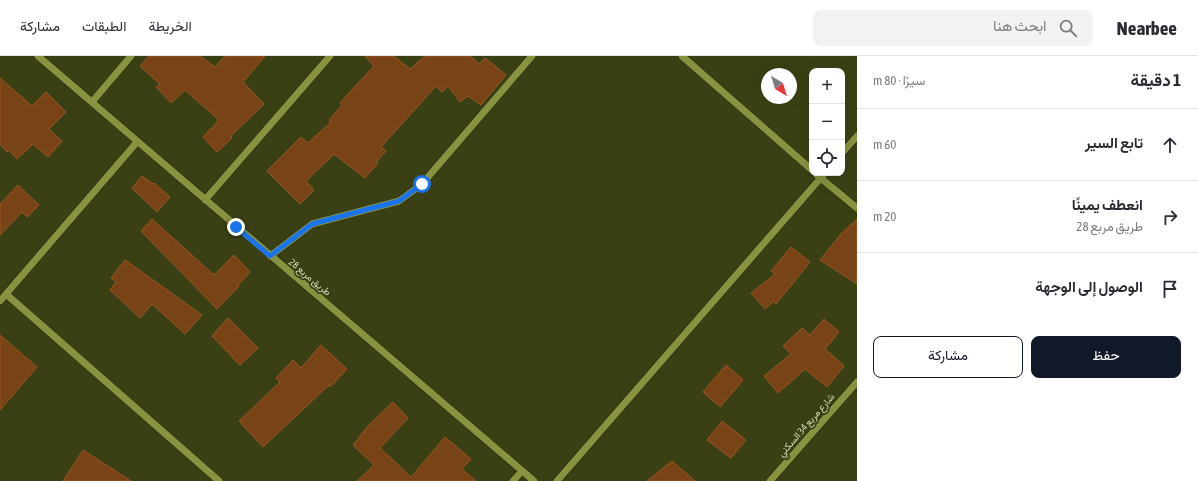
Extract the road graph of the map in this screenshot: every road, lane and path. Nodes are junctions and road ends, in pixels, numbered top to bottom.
1 (38, 56) edge
2 (131, 56) edge
3 (330, 56) edge
4 (532, 56) edge
5 (682, 56) edge
6 (92, 102) junction
7 (857, 136) edge
8 (137, 142) junction
9 (845, 150) edge
10 (809, 167) edge
11 (818, 176) edge
12 (822, 176) edge
13 (205, 200) junction
14 (857, 208) edge
15 (270, 256) junction
16 (6, 294) junction
17 (0, 301) edge
18 (857, 382) edge
19 (522, 471) junction
20 (219, 481) edge
21 (513, 481) edge
22 (534, 481) edge
23 (557, 481) edge
24 (770, 481) edge

1 - 6 street, طريق مربع 28
2 - 6 street
3 - 13 street
4 - 15 street
5 - 10 street
6 - 8 street, طريق مربع 28
7 - 9 street
8 - 13 street, طريق مربع 28
8 - 16 street
11 - 23 street
12 - 14 street
13 - 15 street, طريق مربع 28
15 - 19 street, طريق مربع 28
16 - 17 street
16 - 20 street
18 - 24 street, شارع مربع 34 السكني
19 - 21 street
19 - 22 street, طريق مربع 28

